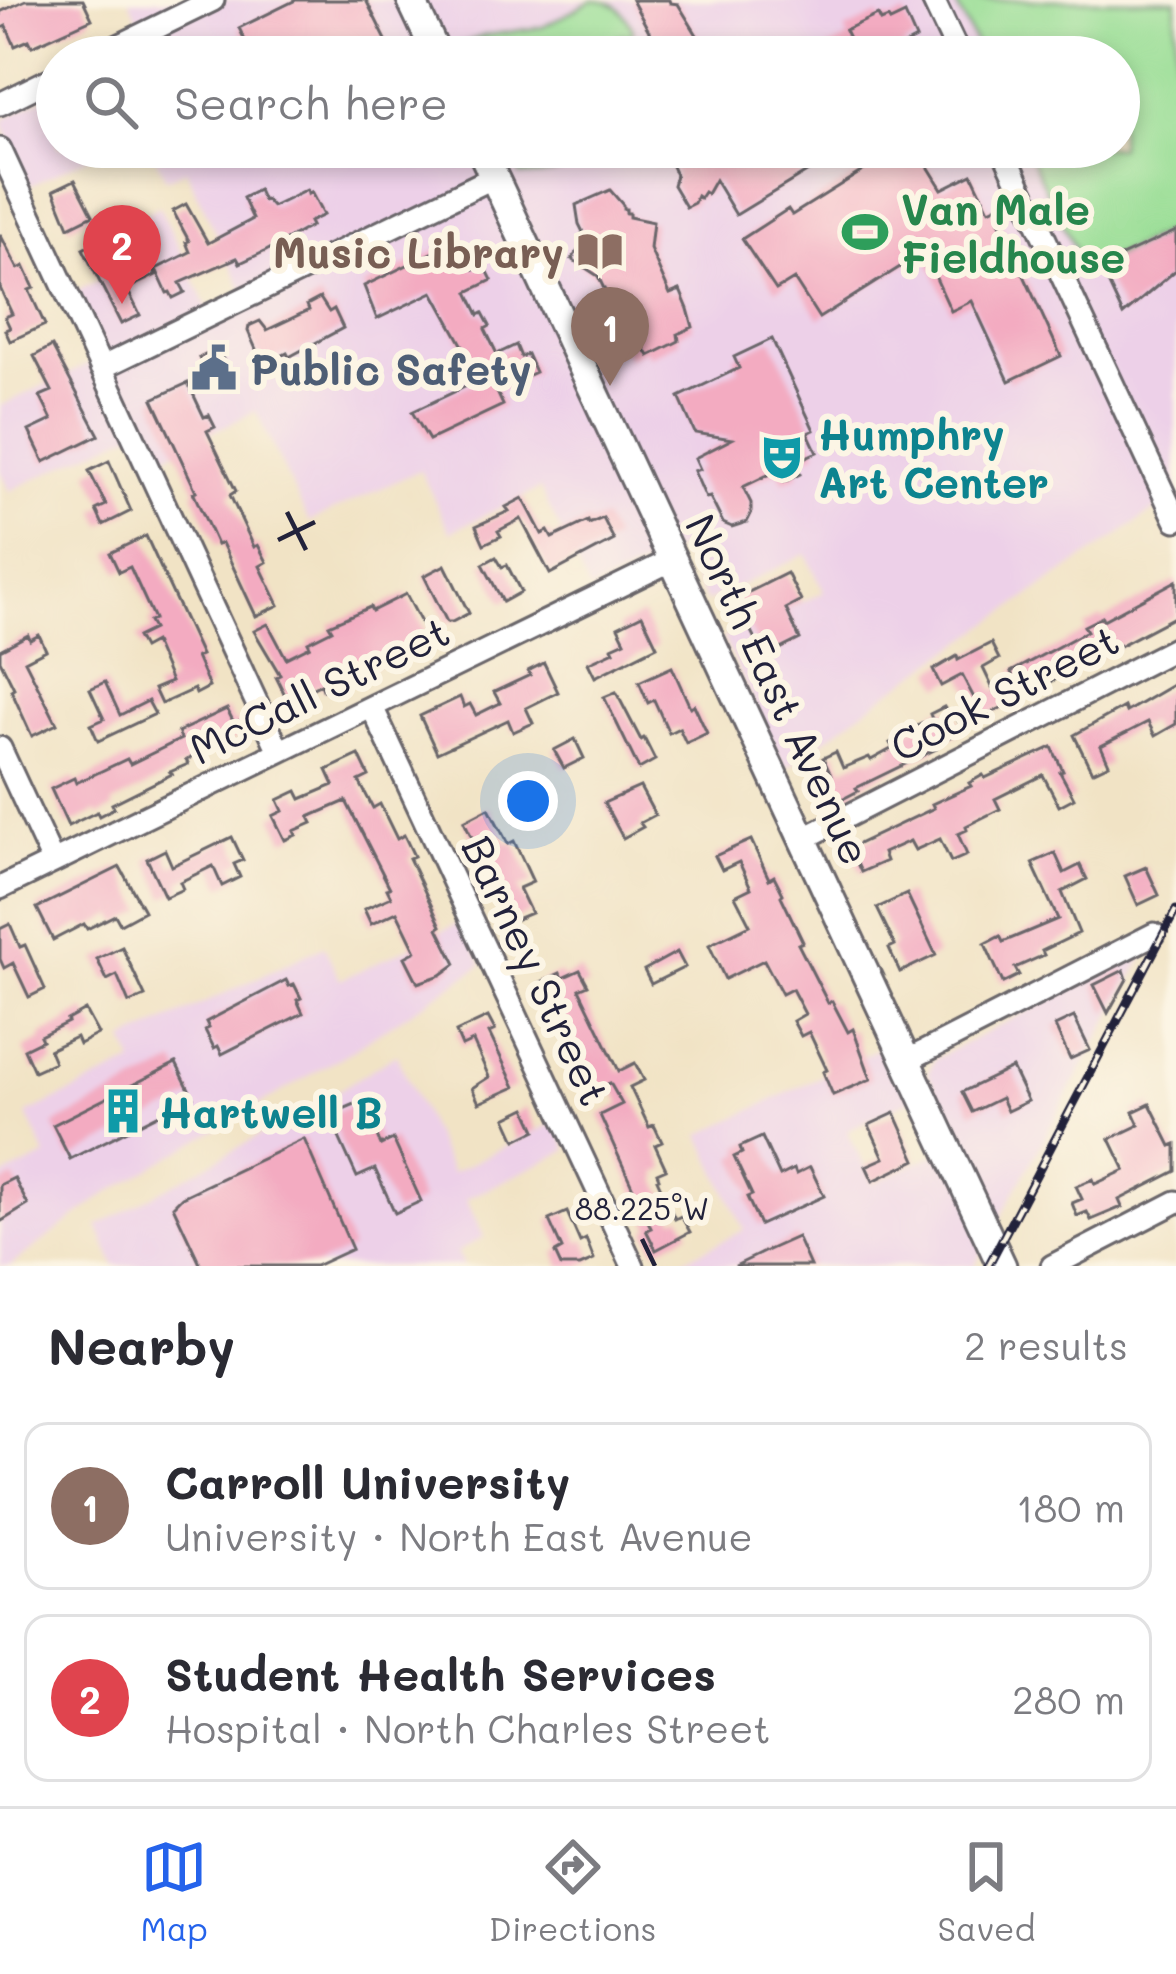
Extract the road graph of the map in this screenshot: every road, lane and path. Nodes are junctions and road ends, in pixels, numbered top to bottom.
1 (213, 0) edge
2 (411, 0) edge
3 (933, 0) edge
4 (139, 36) edge
5 (428, 36) edge
6 (950, 36) edge
7 (36, 86) edge
8 (0, 104) edge
9 (0, 149) edge
10 (490, 168) edge
11 (1012, 168) edge
12 (494, 177) junction
13 (101, 368) junction
14 (1176, 520) edge
15 (672, 560) junction
16 (1176, 648) edge
17 (372, 707) junction
18 (0, 748) edge
19 (279, 752) junction
20 (803, 839) junction
21 (53, 862) junction
22 (0, 888) edge
23 (1154, 934) dead end
24 (906, 1060) junction
25 (1176, 1202) edge
26 (633, 1266) edge
27 (1002, 1266) edge
28 (1052, 1266) edge

1 - 4 street
2 - 5 main road
3 - 6 street
7 - 8 street
9 - 13 street
10 - 12 main road, North East Avenue
11 - 14 street
12 - 13 street
12 - 15 main road, North East Avenue
13 - 19 street
15 - 17 street, McCall Street
15 - 20 main road, North East Avenue
16 - 20 street, Cook Street
17 - 19 street, McCall Street
17 - 26 street, Barney Street
18 - 21 street
19 - 21 street, McCall Street
20 - 24 main road, North East Avenue
21 - 22 street, McCall Street
23 - 24 street
24 - 27 main road, North East Avenue
25 - 28 street

